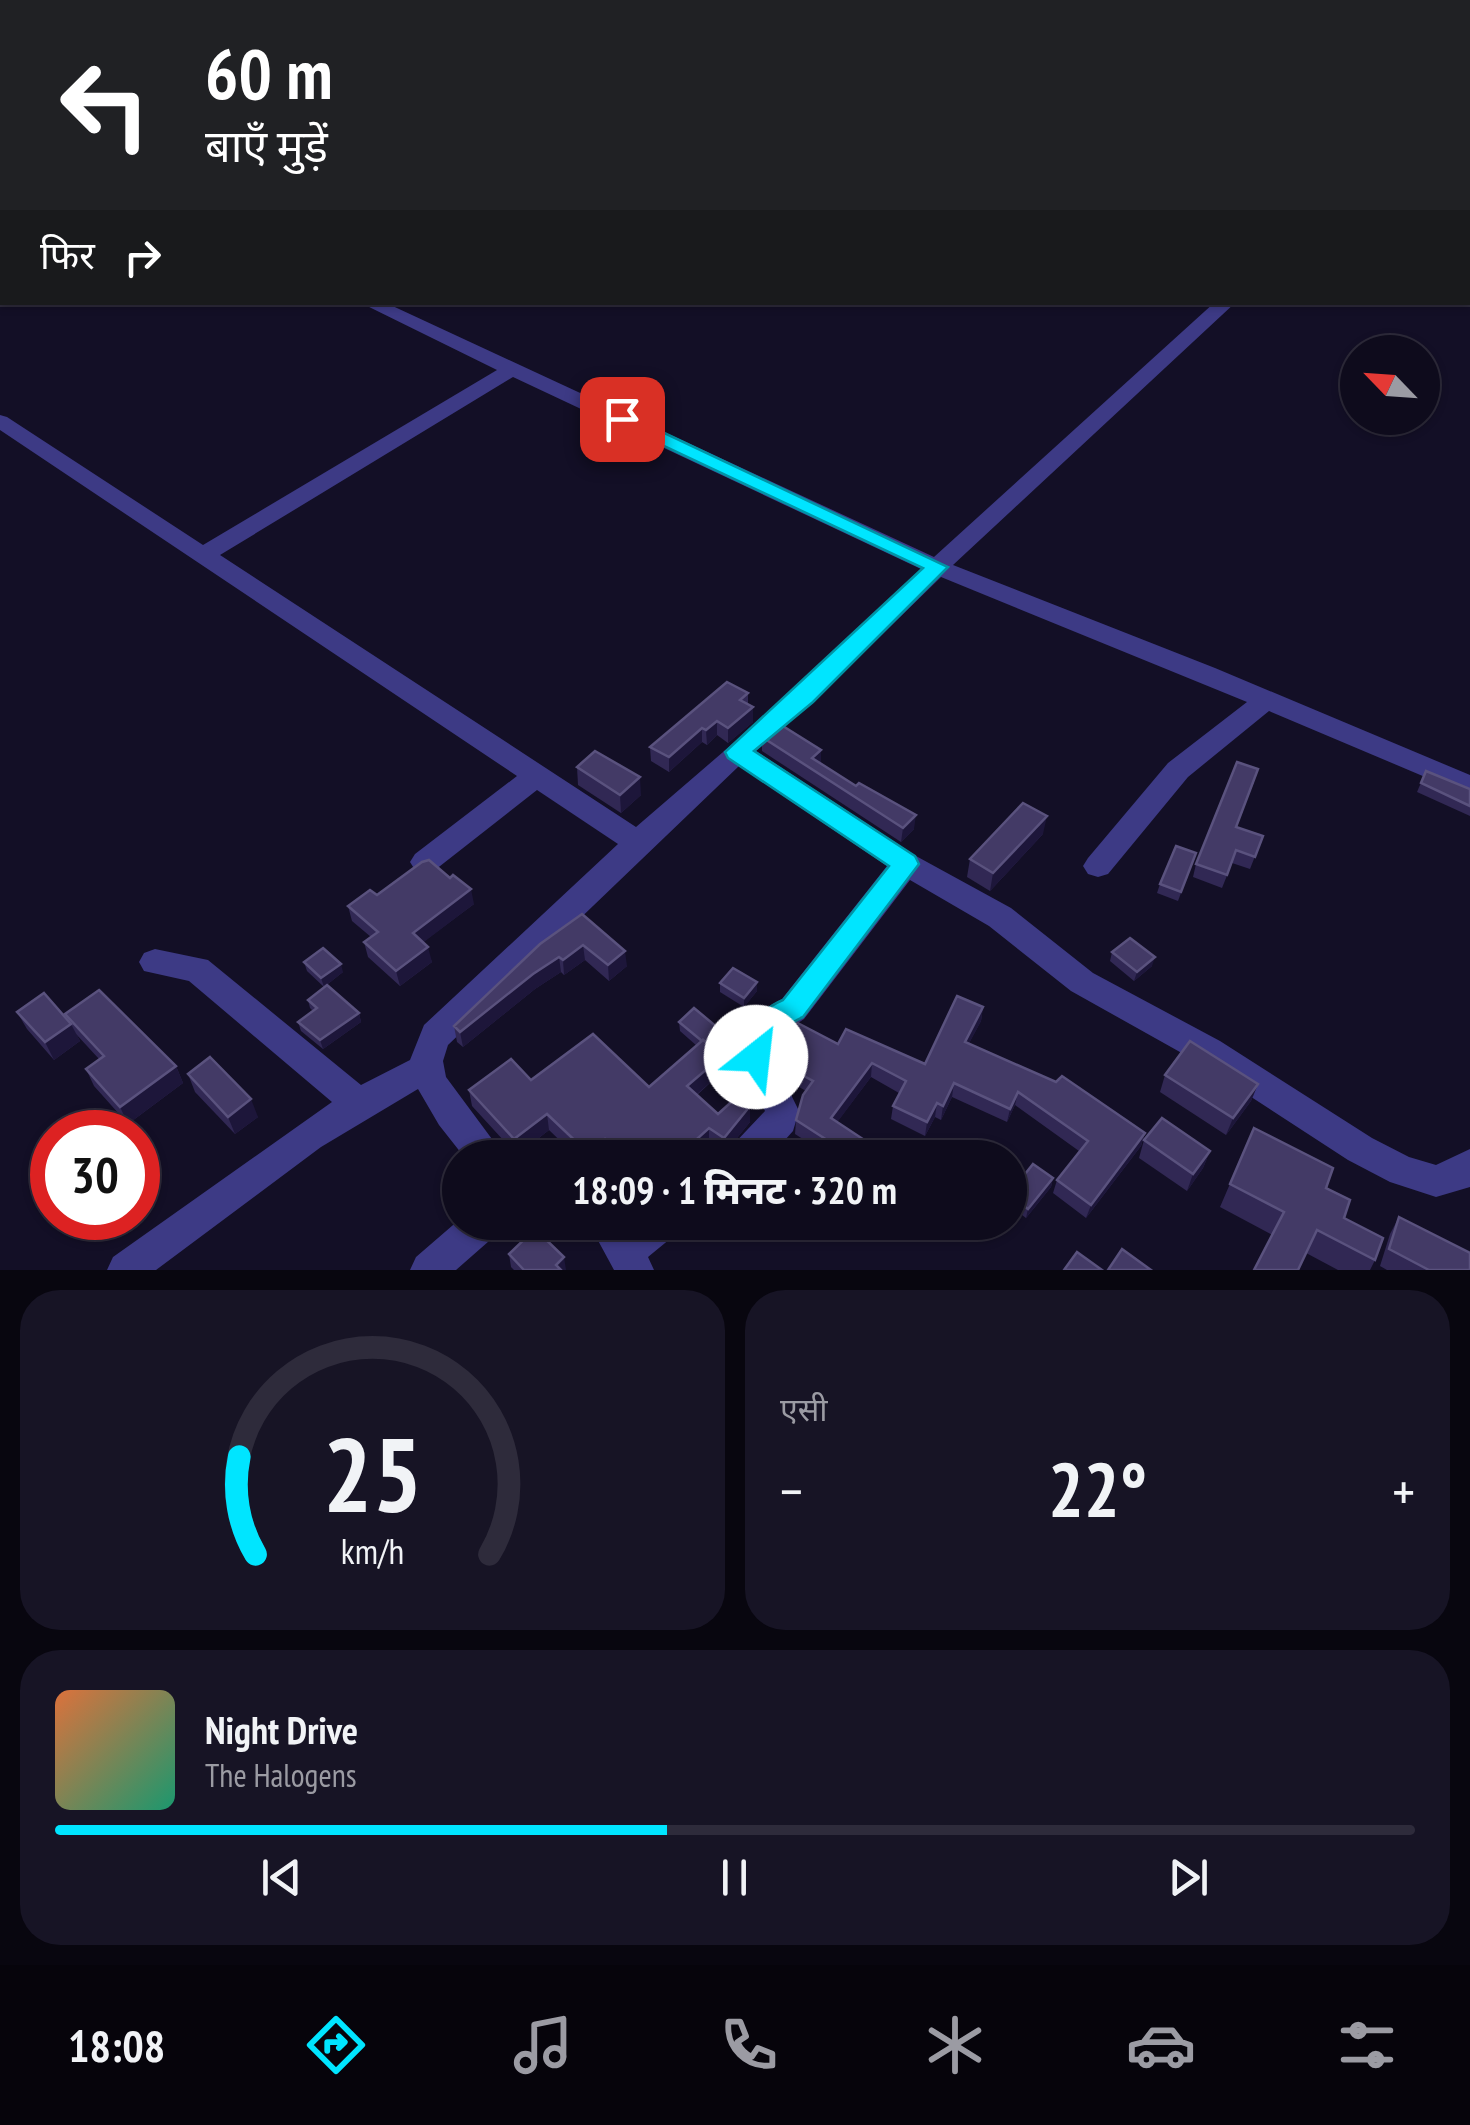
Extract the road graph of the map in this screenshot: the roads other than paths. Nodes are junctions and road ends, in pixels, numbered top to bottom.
1 (374, 305) edge
2 (1225, 305) edge
3 (514, 370) junction
4 (0, 420) edge
5 (203, 555) junction
6 (937, 567) junction
7 (1266, 700) junction
8 (737, 752) junction
9 (536, 776) junction
10 (1470, 786) edge
11 (638, 844) junction
12 (424, 862) edge
13 (906, 864) junction
14 (1098, 866) dead end
15 (156, 962) dead end
16 (426, 1068) junction
17 (357, 1102) junction
18 (475, 1140) edge
19 (765, 1140) edge
20 (1470, 1165) edge
21 (463, 1240) edge
22 (126, 1270) edge
23 (429, 1270) edge

1 - 3 street
2 - 6 street
3 - 5 street
3 - 6 street
4 - 5 street
5 - 9 street
6 - 7 street
6 - 8 street
7 - 10 street
7 - 14 street
8 - 11 street
8 - 13 street
9 - 11 street
9 - 12 street
11 - 16 street
13 - 19 street
13 - 20 street
15 - 17 street
16 - 17 street
16 - 18 street
17 - 22 street
21 - 23 street

